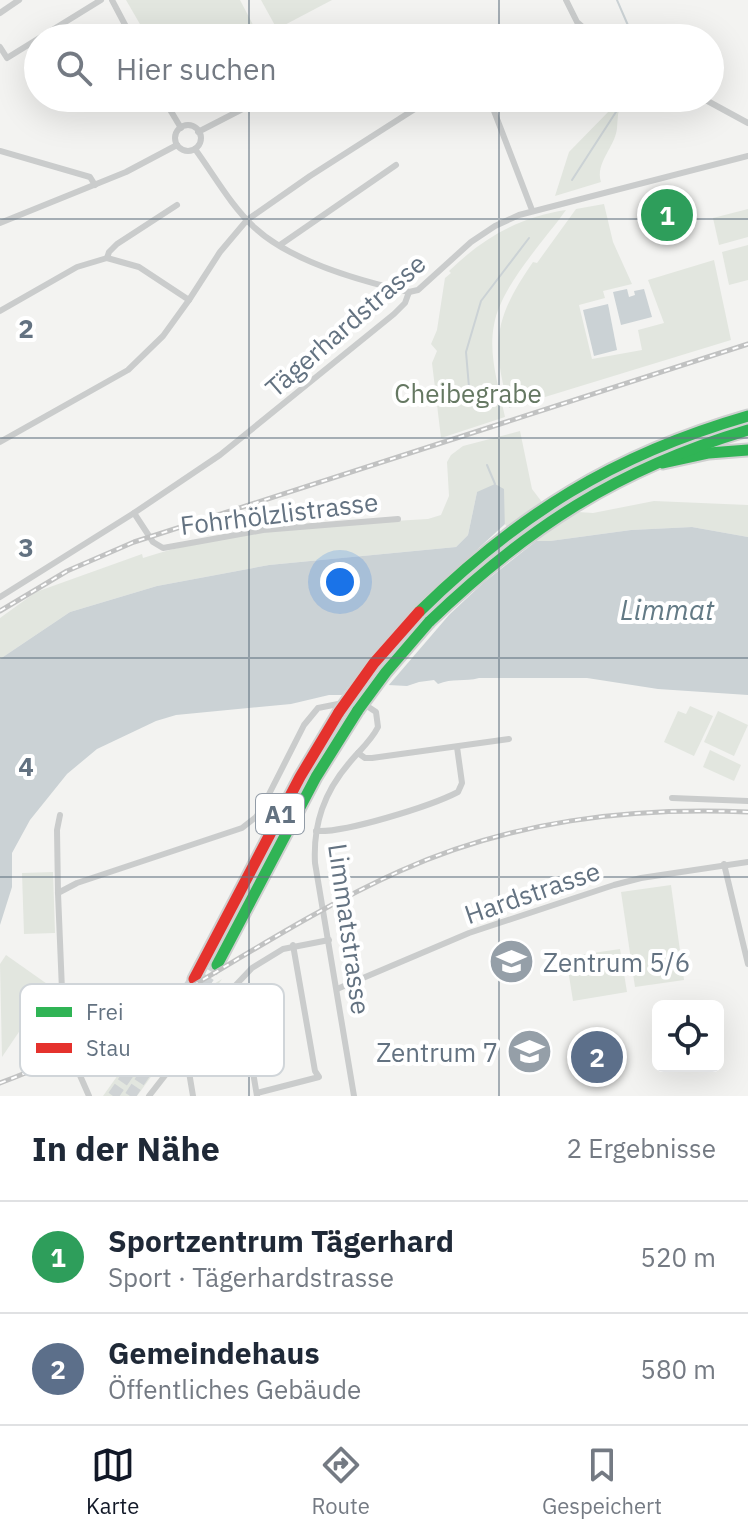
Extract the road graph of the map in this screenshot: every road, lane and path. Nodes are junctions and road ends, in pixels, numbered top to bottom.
1 (19, 0) edge
2 (101, 0) edge
3 (112, 0) edge
4 (566, 0) edge
5 (0, 13) edge
6 (62, 24) edge
7 (125, 24) edge
8 (579, 24) edge
9 (0, 47) edge
10 (24, 48) edge
11 (724, 110) edge
12 (171, 112) edge
13 (237, 112) edge
14 (410, 112) edge
15 (494, 112) edge
16 (748, 123) edge
17 (181, 128) junction
18 (198, 132) junction
19 (177, 145) junction
20 (195, 149) junction
21 (0, 151) edge
22 (748, 156) edge
23 (396, 165) dead end
24 (95, 185) junction
25 (177, 205) dead end
26 (532, 210) junction
27 (247, 220) junction
28 (0, 223) edge
29 (280, 245) junction
30 (107, 258) junction
31 (409, 292) junction
32 (189, 300) junction
33 (0, 311) edge
34 (748, 416) edge
35 (748, 430) edge
36 (0, 442) edge
37 (748, 450) edge
38 (643, 467) junction
39 (134, 513) junction
40 (398, 519) dead end
41 (0, 597) edge
42 (358, 705) junction
43 (509, 739) dead end
44 (457, 747) junction
45 (358, 753) junction
46 (672, 798) dead end
47 (748, 801) edge
48 (60, 815) dead end
49 (316, 831) junction
50 (748, 862) edge
51 (724, 864) junction
52 (58, 893) junction
53 (329, 940) junction
54 (293, 945) junction
55 (748, 964) edge
56 (217, 965) tunnel mouth
57 (194, 979) tunnel mouth
58 (62, 984) edge
59 (237, 984) edge
60 (337, 989) junction
61 (80, 1076) edge
62 (164, 1076) edge
63 (190, 1076) edge
64 (257, 1094) edge
65 (89, 1096) edge
66 (149, 1096) edge
67 (193, 1096) edge
68 (354, 1096) edge

1 - 5 street
2 - 6 street
3 - 7 street
4 - 8 street
9 - 10 street
11 - 16 street
12 - 17 street
13 - 18 street
14 - 27 street
15 - 26 street
17 - 18 street
17 - 19 street
18 - 20 street
19 - 20 street
19 - 24 street
20 - 27 street
21 - 24 street
22 - 26 street, Tägerhardstrasse
23 - 29 street
24 - 28 street
25 - 30 street
26 - 31 street, Tägerhardstrasse
27 - 29 street
27 - 32 street
29 - 31 street
30 - 32 street
30 - 33 street
31 - 39 street, Tägerhardstrasse
32 - 36 street
34 - 57 highway, A1, bridge
35 - 38 highway, A1
37 - 38 highway
38 - 42 highway, A1, bridge
39 - 40 street, Fohrhölzlistrasse
39 - 41 street, Tägerhardstrasse
42 - 45 street, Limmatstrasse
42 - 52 street
42 - 56 highway, A1
43 - 44 street
44 - 45 street
44 - 49 street
45 - 49 street, Limmatstrasse
46 - 47 street
48 - 52 street
49 - 53 street, Limmatstrasse
50 - 51 street, Hardstrasse
51 - 55 street
51 - 60 street, Hardstrasse
52 - 58 street
53 - 54 street
53 - 60 street, Limmatstrasse
54 - 59 street
54 - 64 street
60 - 68 street, Limmatstrasse
61 - 65 street
62 - 66 street
63 - 67 street

